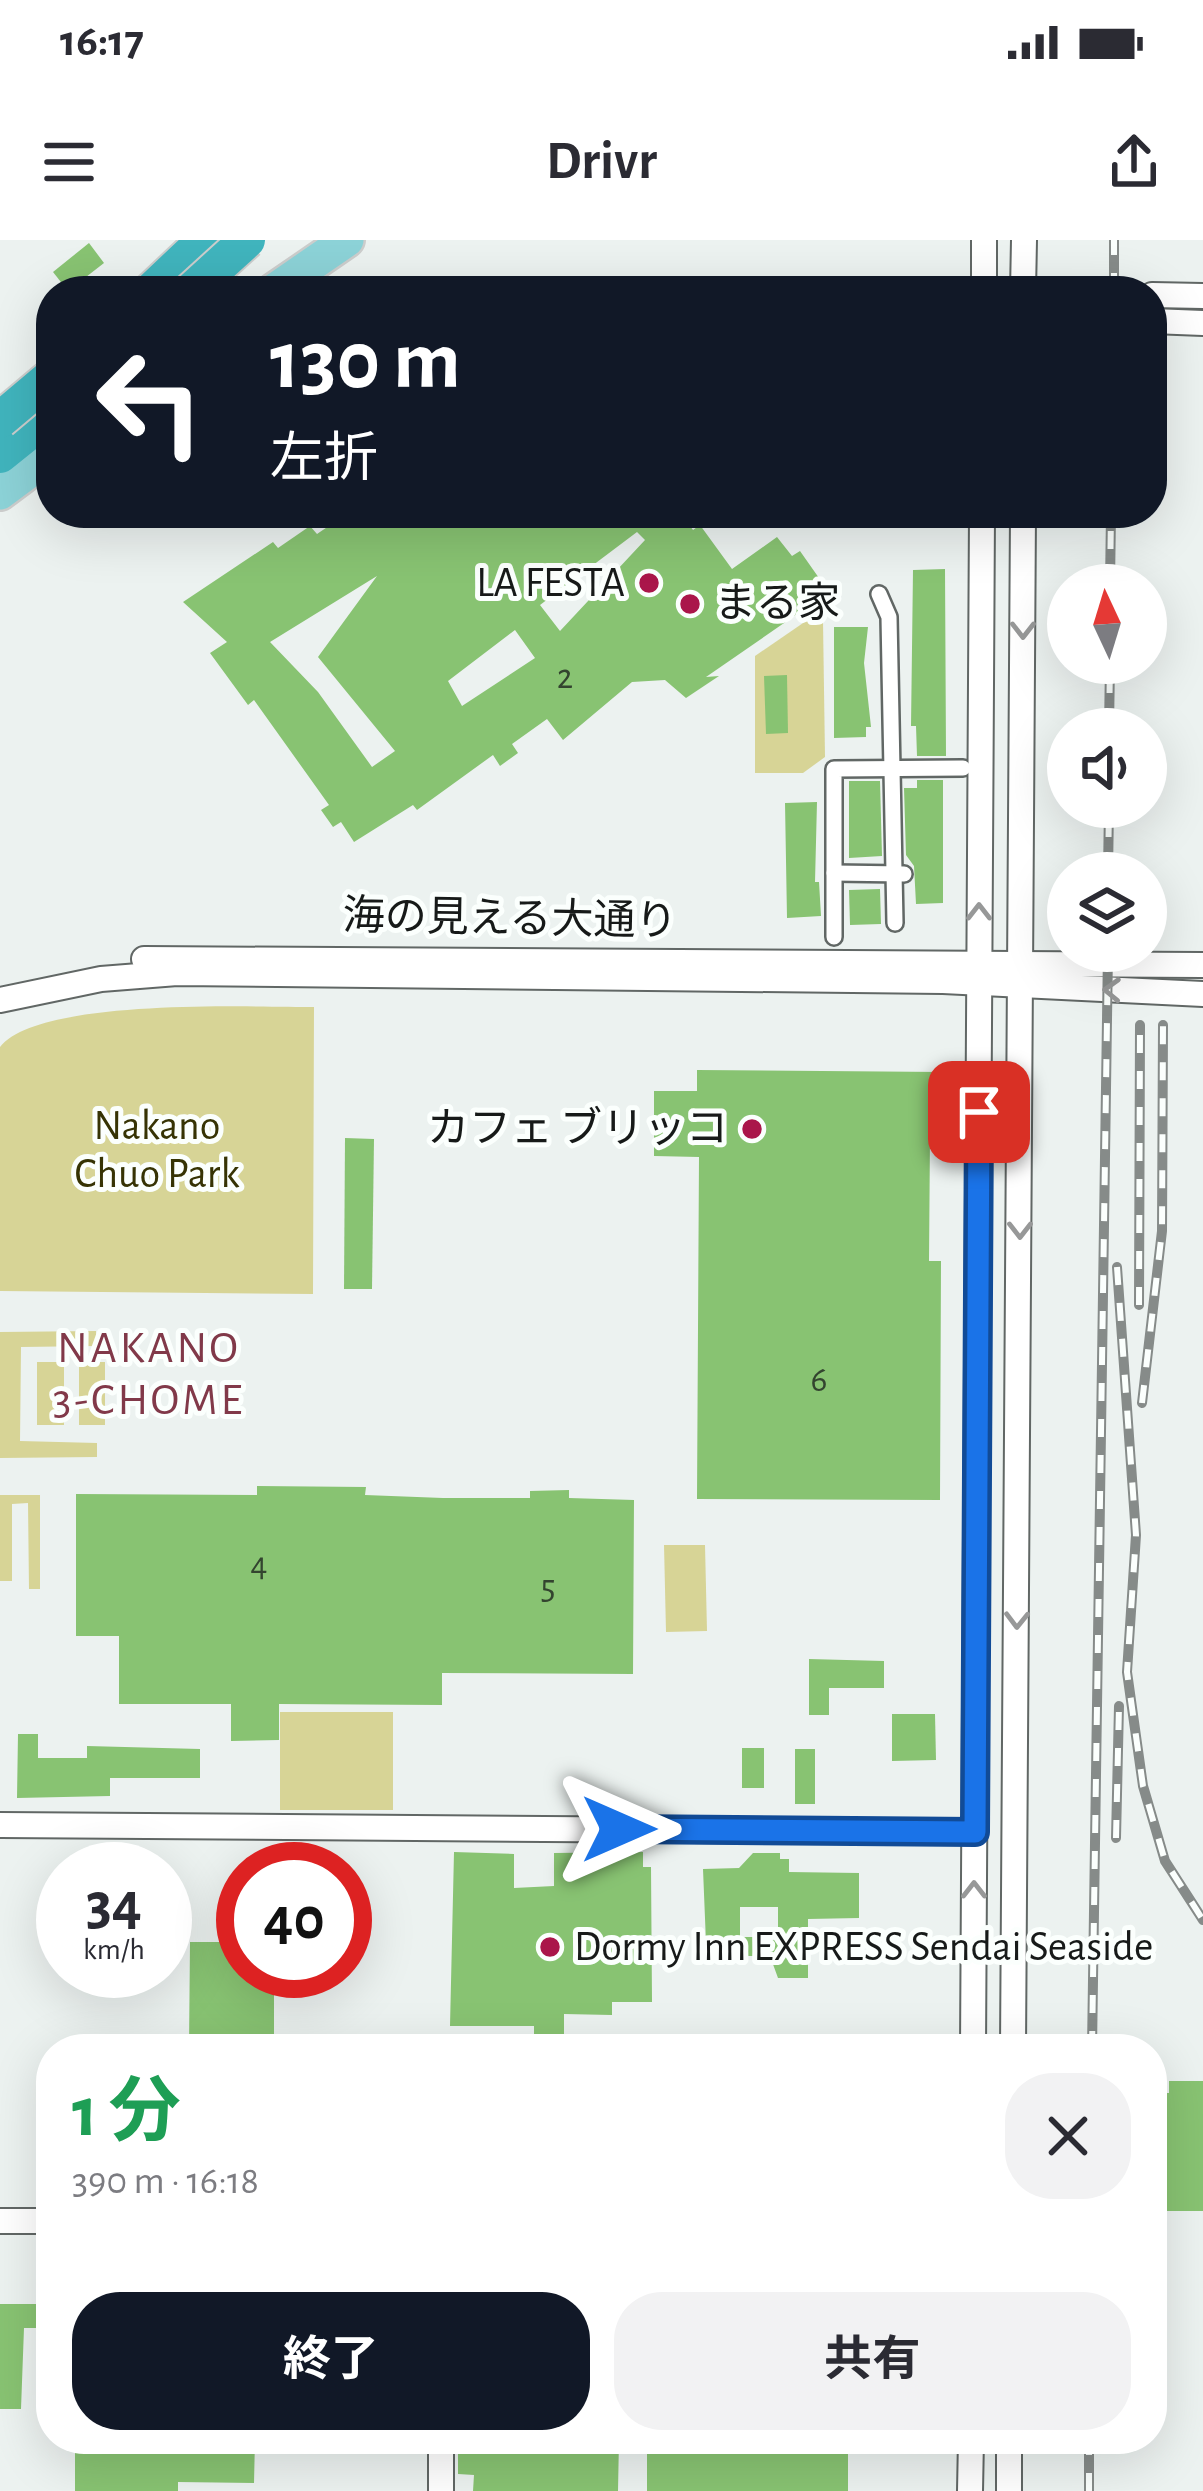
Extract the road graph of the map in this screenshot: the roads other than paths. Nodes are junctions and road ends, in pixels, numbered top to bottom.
1 (206, 240) edge
2 (249, 240) edge
3 (347, 240) edge
4 (984, 240) edge
5 (1024, 240) edge
6 (167, 276) edge
7 (200, 276) edge
8 (208, 276) edge
9 (295, 276) edge
10 (984, 276) edge
11 (1023, 276) edge
12 (1167, 295) edge
13 (1203, 296) edge
14 (1167, 322) edge
15 (1203, 323) edge
16 (36, 390) edge
17 (0, 418) edge
18 (36, 426) edge
19 (0, 455) edge
20 (36, 466) edge
21 (0, 493) edge
22 (982, 528) edge
23 (1023, 528) edge
24 (879, 594) dead end
25 (892, 768) junction
26 (963, 768) dead end
27 (834, 873) junction
28 (898, 874) junction
29 (895, 923) dead end
30 (834, 937) dead end
31 (1022, 961) junction
32 (1203, 965) edge
33 (979, 973) junction
34 (0, 982) edge
35 (1021, 987) junction
36 (1203, 994) edge
37 (0, 1000) edge
38 (0, 1825) edge
39 (975, 1832) junction
40 (973, 2034) edge
41 (1012, 2034) edge
42 (0, 2221) edge
43 (36, 2222) edge
44 (441, 2454) edge
45 (970, 2454) edge
46 (1009, 2454) edge
47 (441, 2491) edge
48 (970, 2491) edge
49 (1009, 2491) edge

1 - 6 highway
2 - 7 main road
2 - 8 highway, bridge
3 - 9 main road
4 - 10 street
5 - 11 street
12 - 13 street
14 - 15 street
16 - 17 highway, bridge
18 - 19 highway
20 - 21 main road
33 -> 22 street
23 -> 31 street
24 - 25 street
25 - 26 street
25 - 27 street
25 - 28 street
27 - 28 street
27 - 30 street
28 - 29 street
31 - 32 street, 海の見える大通り
31 - 33 street, 海の見える大通り
31 - 35 street
33 - 34 street, 海の見える大通り
33 - 35 street
33 - 37 street
33 - 39 street
36 -> 35 street
35 -> 41 street
38 - 39 street
40 -> 39 street
42 - 43 street
44 - 47 street
45 - 48 street
46 - 49 street

